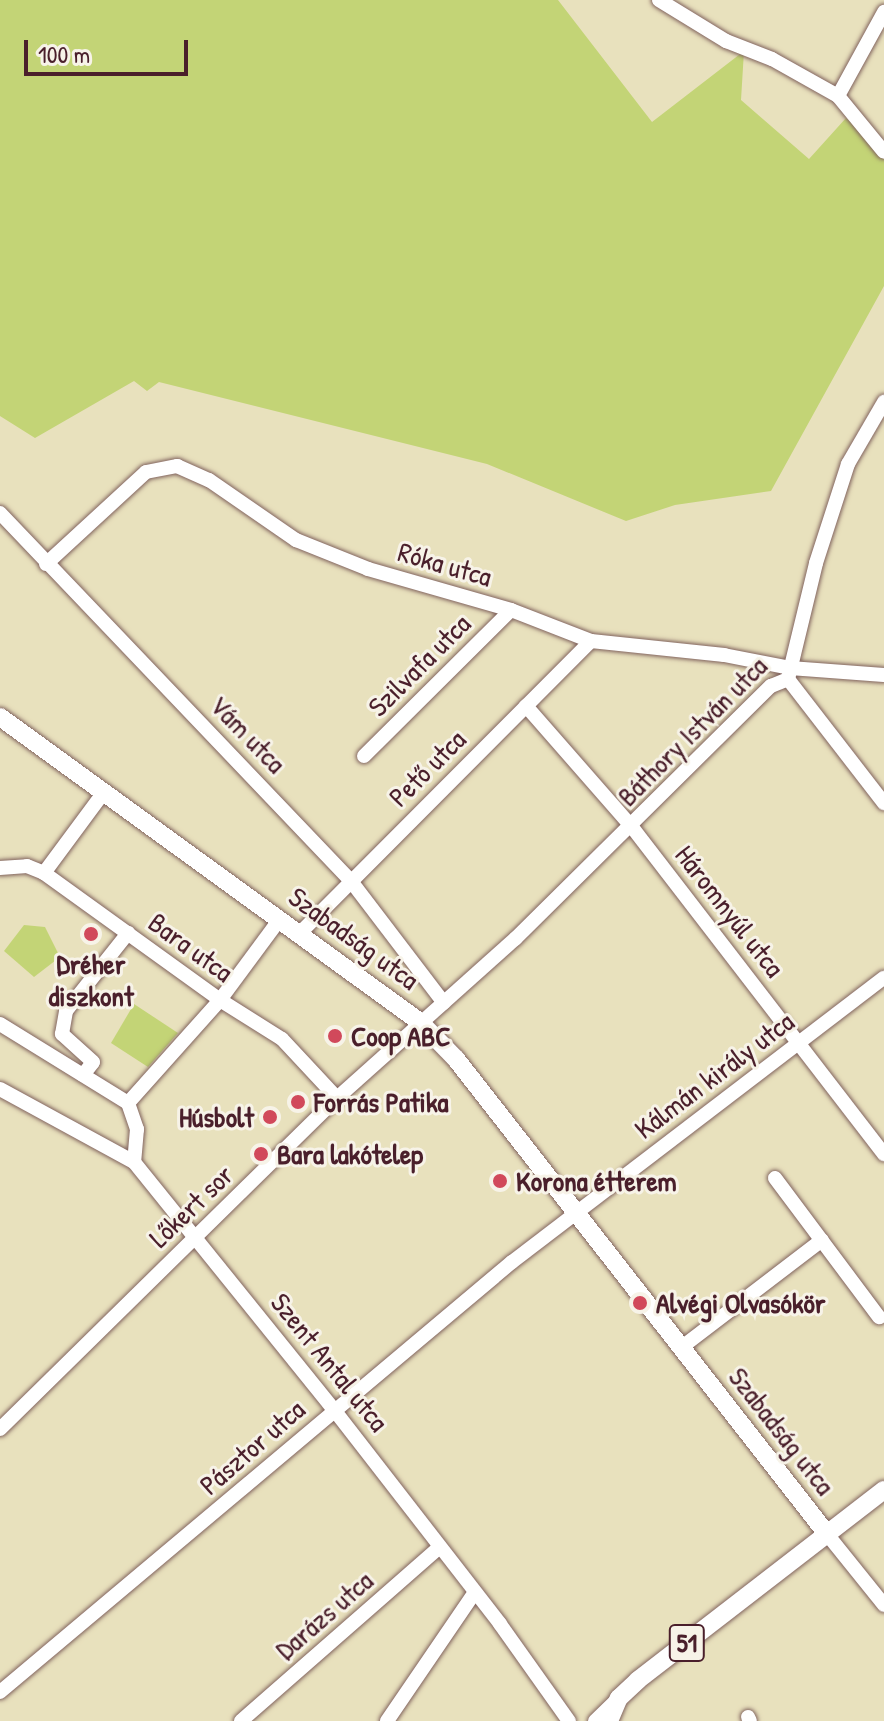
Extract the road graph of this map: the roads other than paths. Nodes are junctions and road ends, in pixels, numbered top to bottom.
1 (659, 0) edge
2 (884, 12) edge
3 (838, 96) junction
4 (884, 152) edge
5 (884, 402) edge
6 (0, 513) edge
7 (46, 564) junction
8 (511, 610) junction
9 (591, 641) junction
10 (789, 673) junction
11 (884, 675) edge
12 (526, 706) junction
13 (0, 717) edge
14 (364, 756) dead end
15 (104, 792) junction
16 (884, 803) edge
17 (632, 827) junction
18 (0, 868) edge
19 (44, 873) junction
20 (351, 881) junction
21 (280, 919) junction
22 (128, 933) junction
23 (300, 933) junction
24 (884, 978) edge
25 (220, 1000) junction
26 (444, 1003) junction
27 (420, 1022) junction
28 (0, 1024) edge
29 (799, 1042) junction
30 (83, 1075) junction
31 (0, 1089) edge
32 (337, 1098) junction
33 (128, 1103) junction
34 (884, 1154) edge
35 (134, 1162) junction
36 (775, 1178) dead end
37 (576, 1213) junction
38 (195, 1238) junction
39 (822, 1240) junction
40 (879, 1317) dead end
41 (682, 1347) junction
42 (335, 1411) junction
43 (0, 1429) edge
44 (884, 1490) edge
45 (827, 1534) junction
46 (440, 1547) junction
47 (475, 1592) junction
48 (884, 1605) edge
49 (0, 1692) edge
50 (619, 1698) junction
51 (241, 1721) edge
52 (387, 1721) edge
53 (569, 1721) edge
54 (595, 1721) edge
55 (609, 1721) edge

1 - 3 street
2 - 3 street
3 - 4 street
5 - 10 street, Báthory István utca
6 - 7 street, Vám utca
7 - 8 street, Róka utca
7 - 20 street, Vám utca
8 - 9 street, Róka utca
8 - 14 street, Szilvafa utca
9 - 10 street, Róka utca
9 - 12 street, Pető utca
10 - 11 street, Róka utca
10 - 16 street
10 - 17 street, Báthory István utca
12 - 17 street, Háromnyúl utca
12 - 20 street, Pető utca
13 - 15 main road, Szabadság utca
15 - 19 street
15 - 21 main road, Szabadság utca
17 - 26 street, Báthory István utca
17 - 29 street, Háromnyúl utca
18 - 19 street, Bara utca
19 - 22 street, Bara utca
20 - 23 street, Pető utca
20 - 26 street, Vám utca
21 - 23 main road, Szabadság utca
21 - 25 street
22 - 25 street, Bara utca
22 - 30 street
23 - 27 main road, Szabadság utca
24 - 29 street, Kálmán király utca
25 - 32 street, Bara utca
25 - 33 street
26 - 27 street, Báthory István utca
27 - 32 street, Lőkert sor
27 - 37 main road, Szabadság utca
28 - 30 street
29 - 34 street, Háromnyúl utca
29 - 37 street, Kálmán király utca
30 - 33 street
31 - 35 street, Szent Antal utca
32 - 38 street, Lőkert sor
33 - 35 street
35 - 38 street, Szent Antal utca
36 - 39 street
37 - 41 main road, Szabadság utca
37 - 42 street, Pásztor utca
38 - 42 street, Szent Antal utca
38 - 43 street, Lőkert sor
39 - 40 street
39 - 41 street
41 - 45 main road, Szabadság utca
42 - 46 street, Szent Antal utca
42 - 49 street, Pásztor utca
44 - 45 main road, 51
45 - 48 street, Szabadság utca
45 - 50 main road, 51
46 - 47 street, Szent Antal utca
46 - 51 street, Darázs utca
47 - 52 street
47 - 53 street, Szent Antal utca
50 - 54 street
50 - 55 main road, 51

